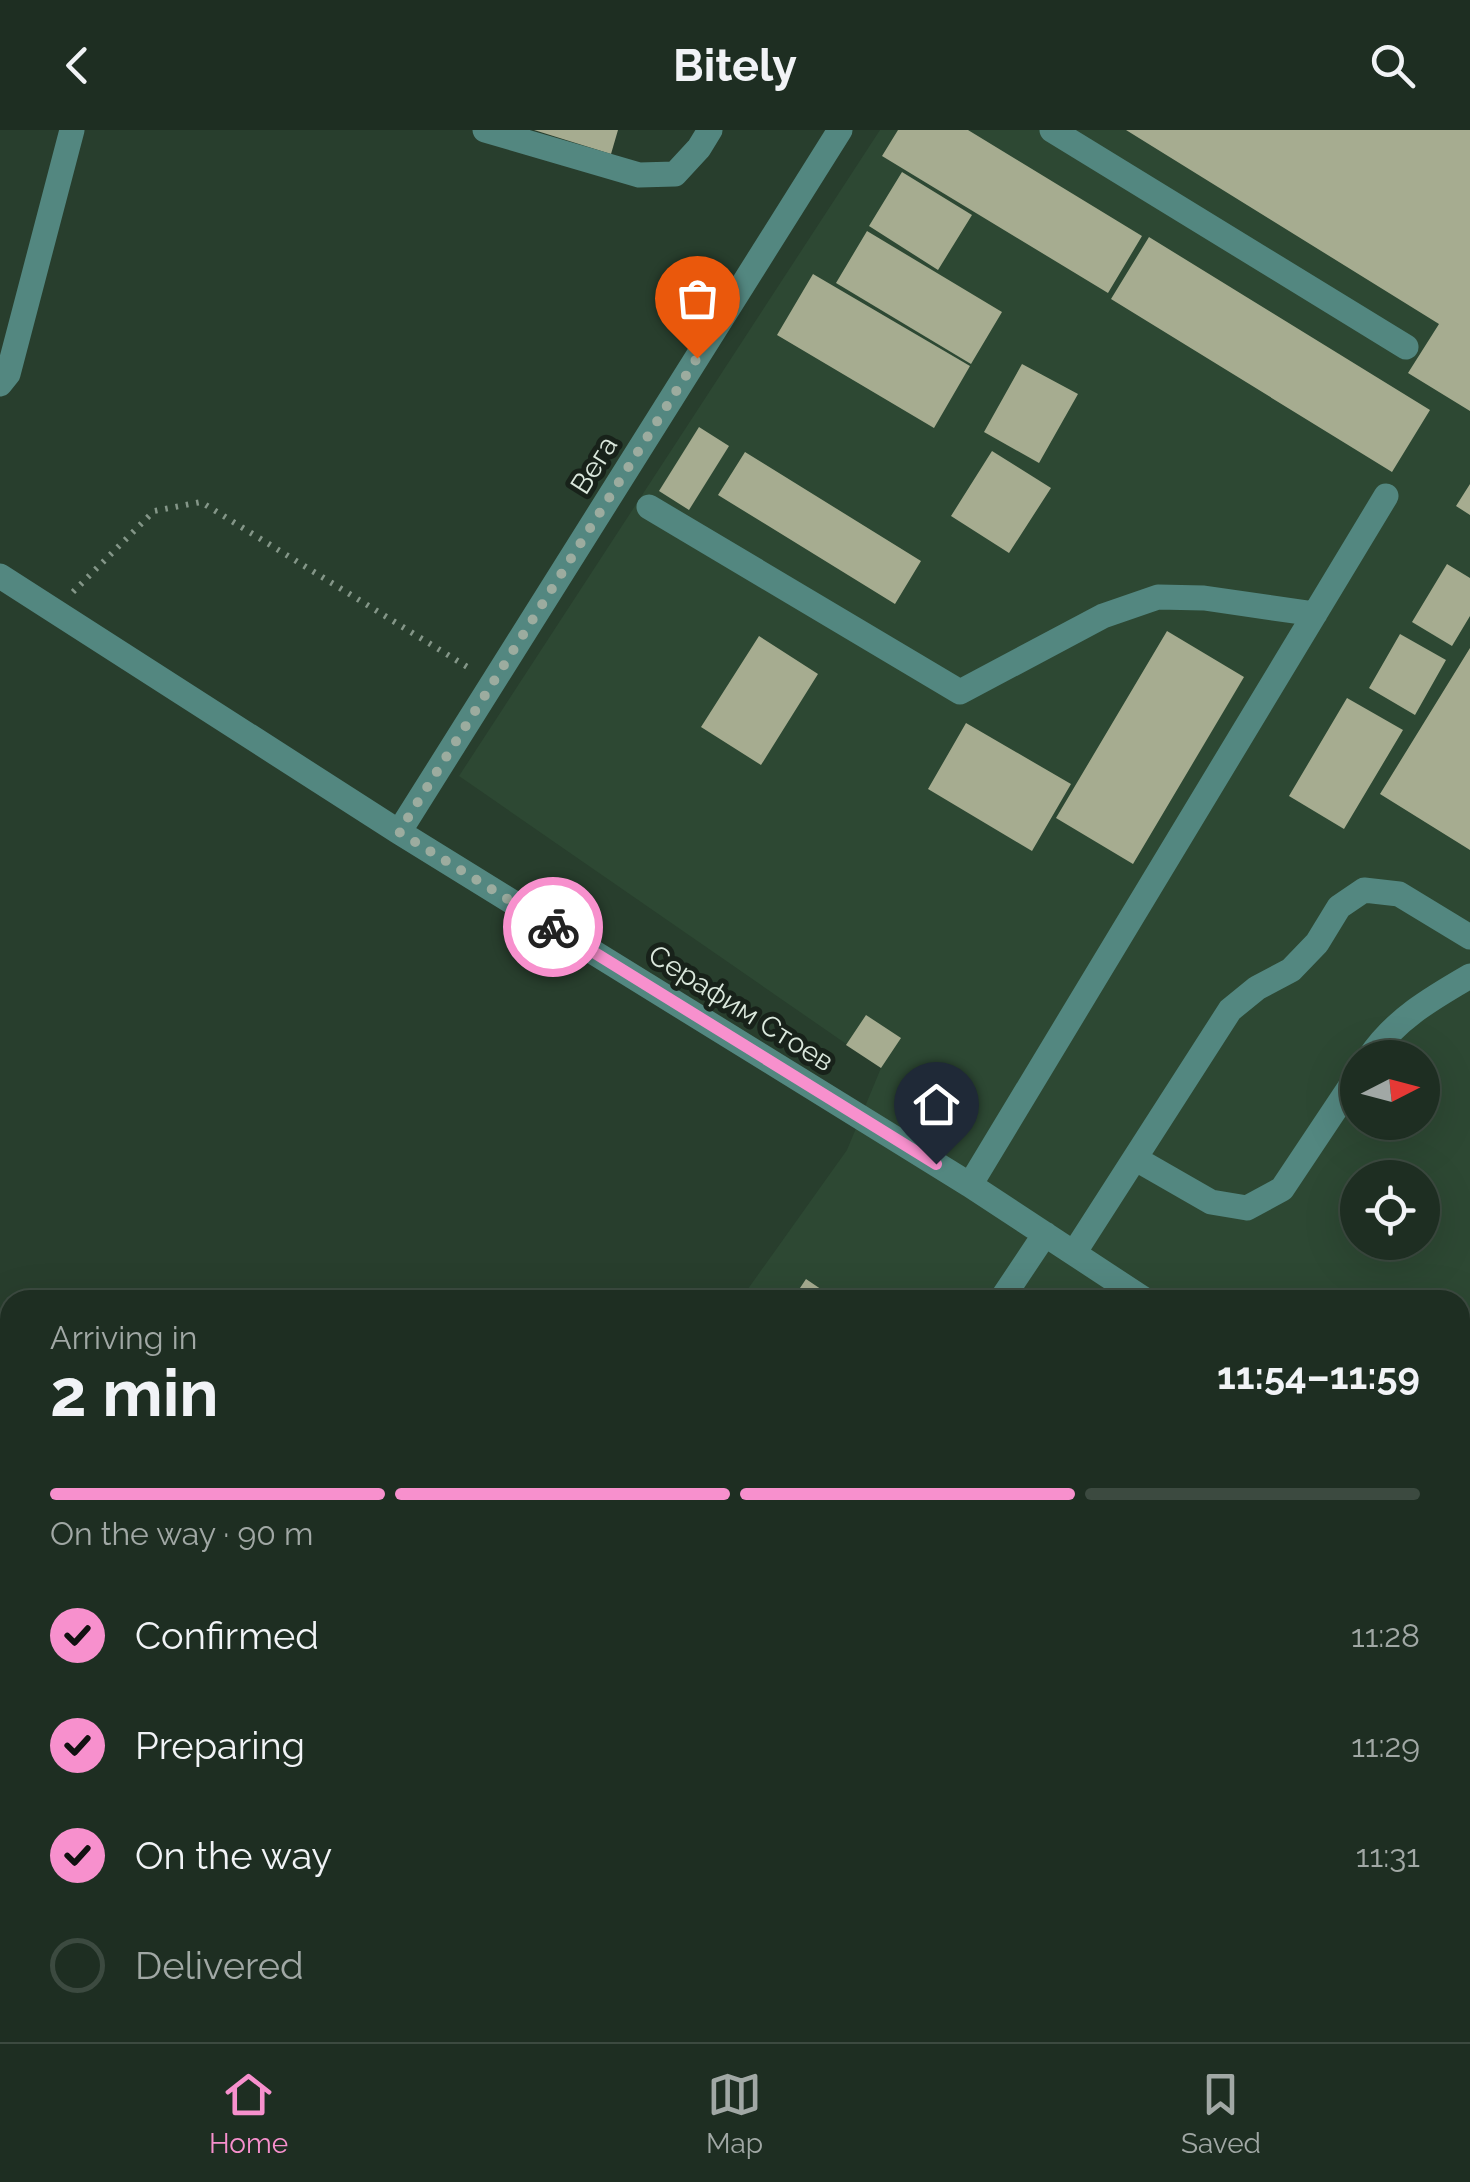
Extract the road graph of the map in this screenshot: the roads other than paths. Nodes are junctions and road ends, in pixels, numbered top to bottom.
1 (72, 130) edge
2 (485, 130) edge
3 (710, 130) edge
4 (840, 130) edge
5 (1052, 130) edge
6 (1406, 348) dead end
7 (0, 384) edge
8 (1386, 496) dead end
9 (649, 507) dead end
10 (0, 576) edge
11 (1315, 614) junction
12 (399, 832) junction
13 (1470, 938) edge
14 (1470, 976) edge
15 (1382, 1040) edge
16 (1340, 1103) edge
17 (1136, 1159) junction
18 (970, 1185) junction
19 (1046, 1234) junction
20 (1074, 1252) junction
21 (1008, 1290) edge
22 (1130, 1290) edge

1 - 7 street
2 - 3 street
4 - 12 street, Вега
5 - 6 street
8 - 11 street
9 - 11 street
10 - 12 street, Серафим Стоев
11 - 18 street
12 - 18 street, Серафим Стоев
13 - 17 street
14 - 15 street
16 - 17 street
17 - 20 street
18 - 19 street, Серафим Стоев
19 - 20 street, Серафим Стоев
19 - 21 street
20 - 22 street, Серафим Стоев

